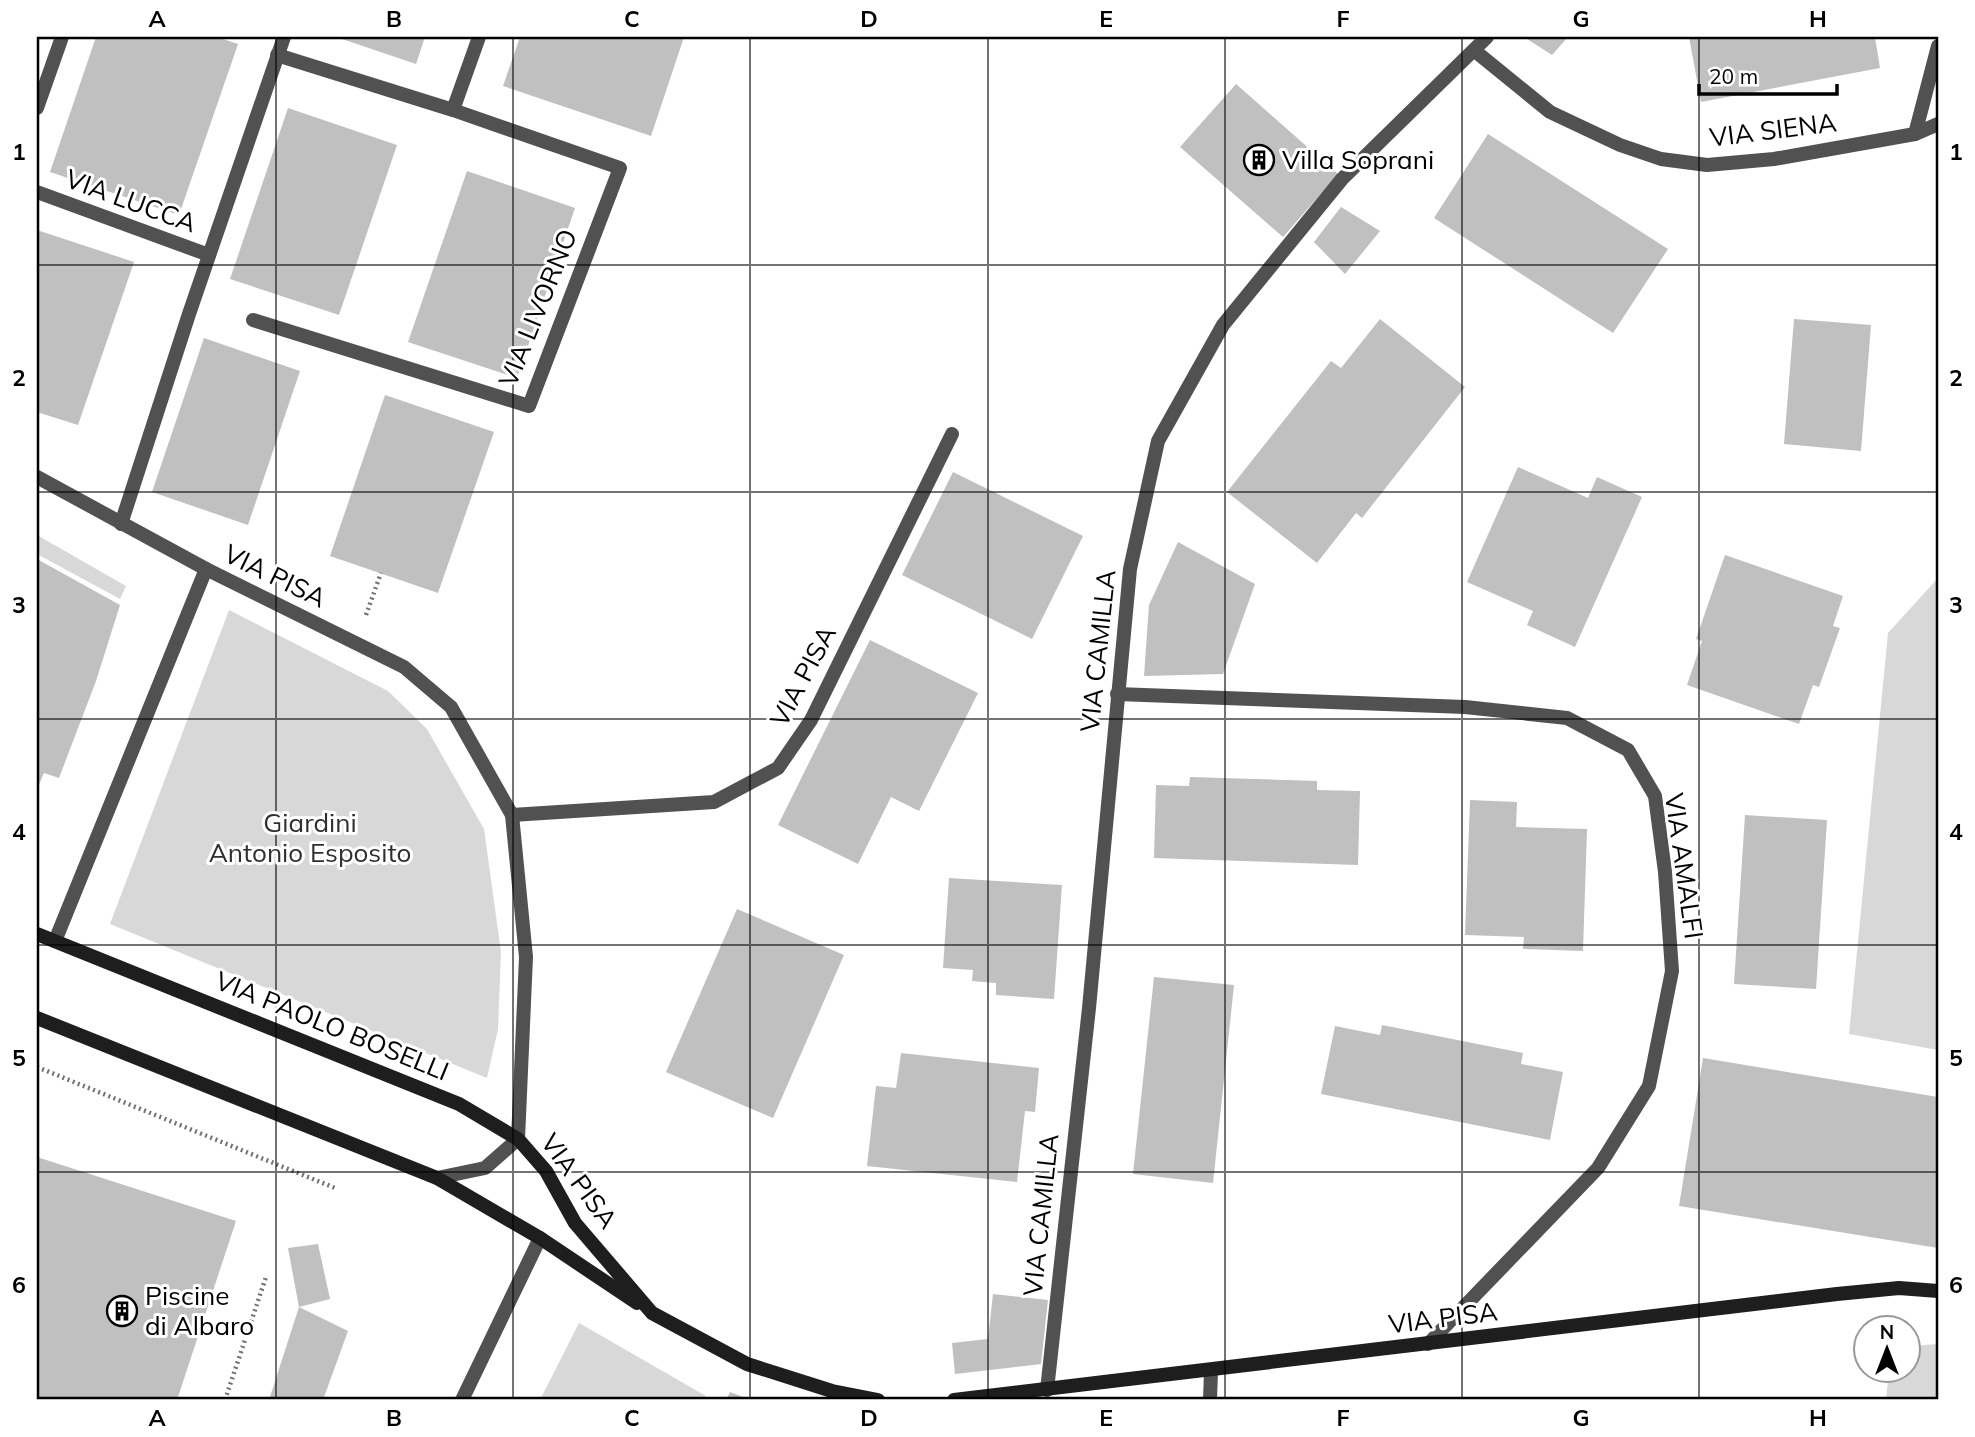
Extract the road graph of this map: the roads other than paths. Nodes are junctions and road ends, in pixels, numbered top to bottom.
1 (62, 37) edge
2 (284, 37) edge
3 (479, 37) edge
4 (1487, 37) edge
5 (1938, 46) edge
6 (1475, 51) junction
7 (277, 55) junction
8 (37, 108) edge
9 (453, 110) junction
10 (1938, 124) edge
11 (1914, 134) junction
12 (37, 192) edge
13 (209, 255) junction
14 (253, 320) dead end
15 (952, 434) dead end
16 (37, 477) edge
17 (121, 524) junction
18 (206, 569) junction
19 (1117, 694) junction
20 (512, 815) junction
21 (37, 934) edge
22 (55, 942) junction
23 (37, 1018) edge
24 (518, 1139) junction
25 (437, 1178) junction
26 (540, 1238) junction
27 (1938, 1291) edge
28 (652, 1313) junction
29 (1428, 1344) junction
30 (1211, 1371) junction
31 (1047, 1390) junction
32 (462, 1400) edge
33 (878, 1400) edge
34 (954, 1400) edge
35 (1210, 1400) edge

1 - 8 street
2 - 7 street
3 - 9 street
4 - 6 street, VIA CAMILLA
5 - 11 street
6 - 11 street, VIA SIENA
6 - 19 street, VIA CAMILLA
7 - 9 street, VIA LIVORNO
7 - 13 street
9 - 14 street, VIA LIVORNO
10 - 11 street, VIA SIENA
12 - 13 street, VIA LUCCA
13 - 17 street
15 - 20 street, VIA PISA
16 - 17 street, VIA PISA
17 - 18 street, VIA PISA
18 - 20 street, VIA PISA
18 - 22 street
19 - 29 street, VIA AMALFI
19 - 31 street, VIA CAMILLA
20 - 24 street, VIA PISA
21 - 22 main road, VIA PAOLO BOSELLI
22 - 24 main road, VIA PAOLO BOSELLI
23 - 25 main road
24 - 25 street
24 - 28 main road, VIA PISA
25 - 26 main road
26 - 28 main road
26 - 32 street
27 - 29 main road, VIA PISA
28 - 33 main road, VIA PISA
29 - 30 main road, VIA PISA
30 - 31 main road, VIA PISA
30 - 35 street
31 - 34 main road, VIA PISA

